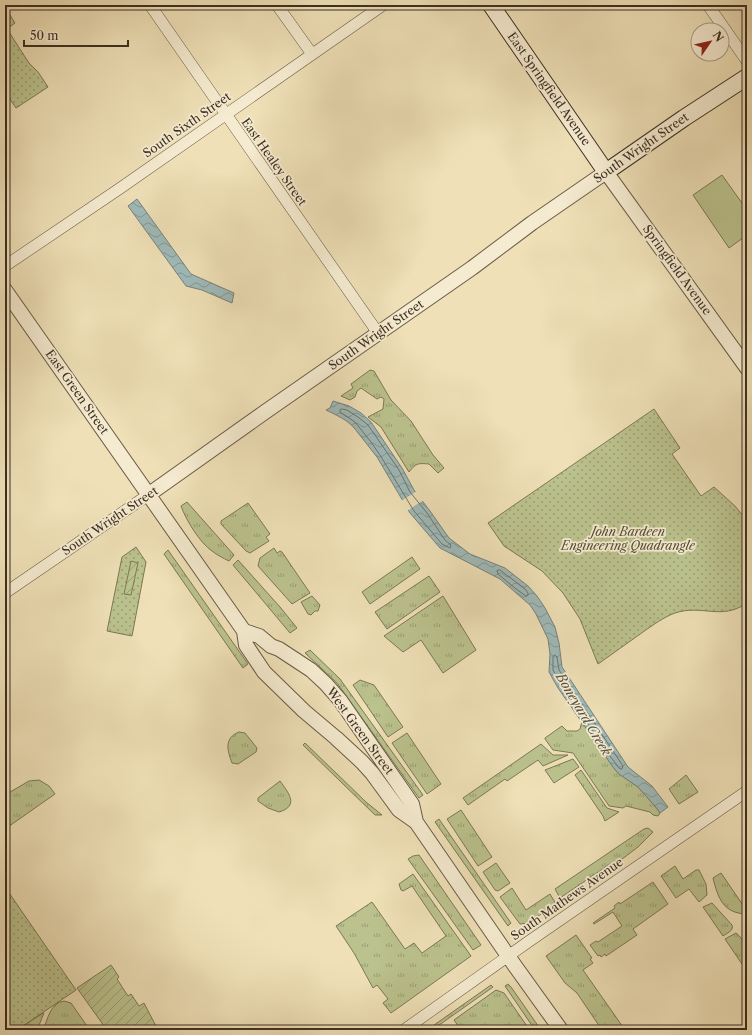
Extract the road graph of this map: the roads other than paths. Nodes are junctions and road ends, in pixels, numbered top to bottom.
1 (150, 5) edge
2 (277, 5) edge
3 (383, 5) edge
4 (491, 5) edge
5 (708, 5) edge
6 (312, 54) junction
7 (747, 61) edge
8 (747, 77) edge
9 (226, 114) junction
10 (606, 172) junction
11 (5, 266) edge
12 (5, 290) edge
13 (378, 333) junction
14 (747, 368) edge
15 (148, 495) junction
16 (5, 593) edge
17 (244, 631) junction
18 (747, 791) edge
19 (416, 822) junction
20 (508, 956) junction
21 (404, 1030) edge
22 (561, 1030) edge

1 - 9 street, East Healey Street
2 - 6 street
3 - 6 street, South Sixth Street
4 - 10 main road, East Springfield Avenue
5 - 7 street
6 - 9 street, South Sixth Street
8 - 10 main road, South Wright Street
9 - 11 street, South Sixth Street
9 - 13 street, East Healey Street
10 - 13 street, South Wright Street
10 - 14 street, Springfield Avenue
12 - 15 street, East Green Street
13 - 15 street, South Wright Street
15 - 16 street, South Wright Street
15 - 17 street, West Green Street
17 - 19 street, West Green Street
17 - 19 street, West Green Street
18 - 20 street, South Mathews Avenue
19 - 20 street, West Green Street
20 - 21 street, South Mathews Avenue
20 - 22 street, West Green Street

